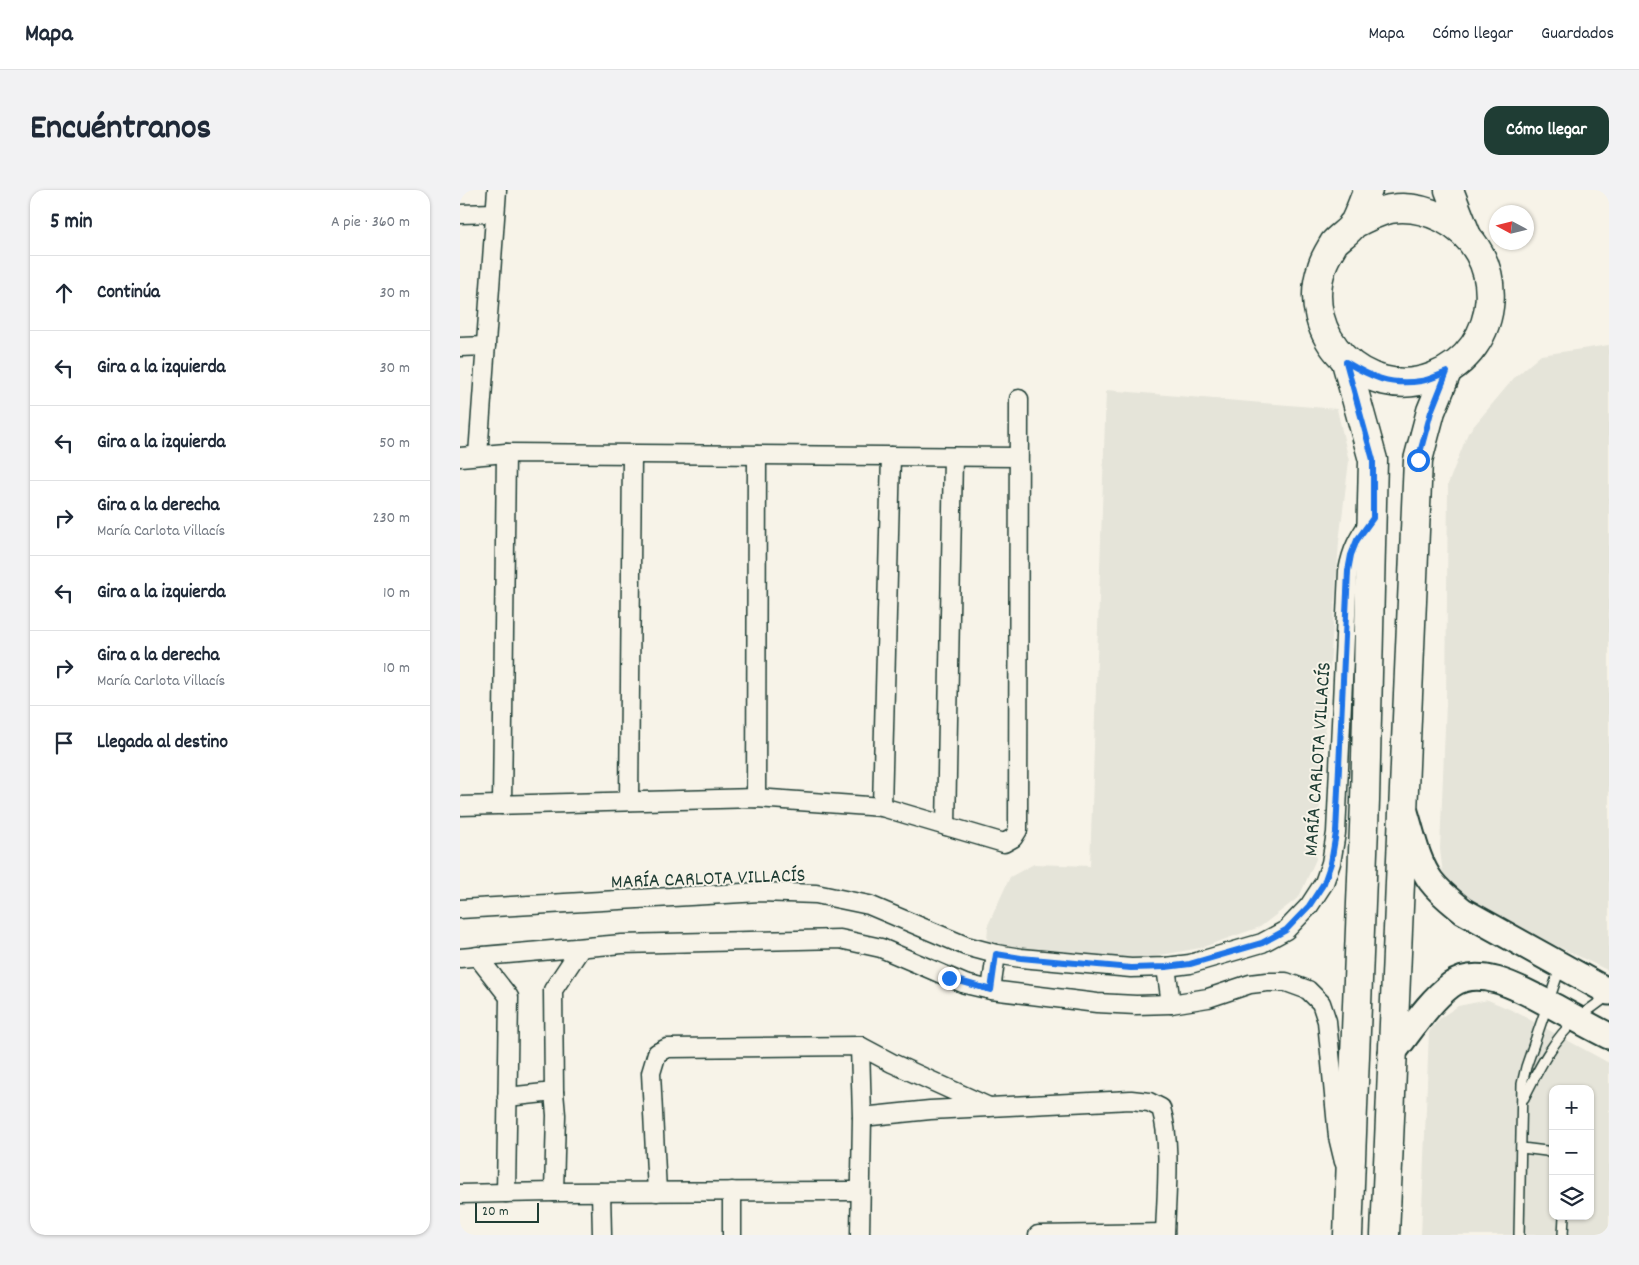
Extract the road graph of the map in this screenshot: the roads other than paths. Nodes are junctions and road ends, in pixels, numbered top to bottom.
1 (497, 190) edge
2 (1368, 190) edge
3 (1449, 190) edge
4 (495, 212) junction
5 (460, 214) edge
6 (1352, 225) junction
7 (1467, 236) junction
8 (460, 346) edge
9 (486, 346) junction
10 (1346, 362) junction
11 (1447, 372) junction
12 (1019, 399) dead end
13 (506, 453) junction
14 (632, 454) junction
15 (478, 455) junction
16 (757, 455) junction
17 (891, 456) junction
18 (460, 457) edge
19 (953, 457) junction
20 (1018, 458) junction
21 (1373, 518) junction
22 (756, 798) junction
23 (630, 801) junction
24 (1402, 803) junction
25 (502, 805) junction
26 (460, 806) edge
27 (882, 807) junction
28 (946, 826) junction
29 (460, 909) edge
30 (581, 948) junction
31 (996, 954) junction
32 (469, 957) edge
33 (1561, 966) junction
34 (1166, 967) junction
35 (991, 990) junction
36 (1609, 994) edge
37 (1171, 1004) junction
38 (1548, 1004) junction
39 (1576, 1019) junction
40 (1609, 1036) edge
41 (860, 1046) junction
42 (1391, 1055) junction
43 (554, 1092) junction
44 (508, 1097) junction
45 (1522, 1100) junction
46 (989, 1107) junction
47 (862, 1117) junction
48 (1522, 1148) junction
49 (1549, 1152) edge
50 (1350, 1182) junction
51 (860, 1190) junction
52 (732, 1191) junction
53 (554, 1192) junction
54 (601, 1192) junction
55 (657, 1192) junction
56 (506, 1193) junction
57 (460, 1194) edge
58 (1564, 1220) edge
59 (1165, 1234) edge
60 (602, 1235) edge
61 (732, 1235) edge
62 (860, 1235) edge
63 (1038, 1235) edge
64 (1348, 1235) edge
65 (1385, 1235) edge
66 (1519, 1235) edge
67 (1564, 1235) edge

1 - 4 street
2 - 6 main road
3 - 7 main road
4 - 5 street
4 - 9 street
6 - 7 main road
6 - 10 main road
7 - 11 main road
8 - 9 street
9 - 15 street
10 - 11 main road
10 - 21 main road
11 - 24 main road
12 - 20 street
13 - 14 street
13 - 15 street
13 - 25 street
14 - 16 street
14 - 23 street
15 - 18 street
16 - 17 street
16 - 22 street
17 - 19 street
17 - 27 street
19 - 20 street
19 - 28 street
20 - 28 street
21 - 34 street, MARÍA CARLOTA VILLACÍS
21 - 50 main road
22 - 23 street
22 - 27 street
23 - 25 street
24 - 33 street
24 - 42 main road
25 - 26 street
27 - 28 street
29 - 31 street, MARÍA CARLOTA VILLACÍS
30 - 32 street
30 - 35 street
30 - 43 street
31 - 34 street, MARÍA CARLOTA VILLACÍS
31 - 35 street
32 - 44 street
33 - 36 street
33 - 38 lane
34 - 37 street
35 - 37 street
36 - 39 lane
37 - 50 street
38 - 39 street
38 - 42 street
38 - 45 lane
39 - 40 street
39 - 45 lane
41 - 46 street
41 - 47 street
41 - 55 street
42 - 65 main road
43 - 44 street
43 - 53 street
44 - 56 street
45 - 48 lane
46 - 47 street
46 - 59 street
47 - 51 street
48 - 49 lane
48 - 66 lane
50 - 64 main road
51 - 52 street
51 - 62 street
52 - 55 street
52 - 61 street
53 - 54 street
53 - 56 street
54 - 55 street
54 - 60 street
56 - 57 street
58 - 67 lane
59 - 63 street

